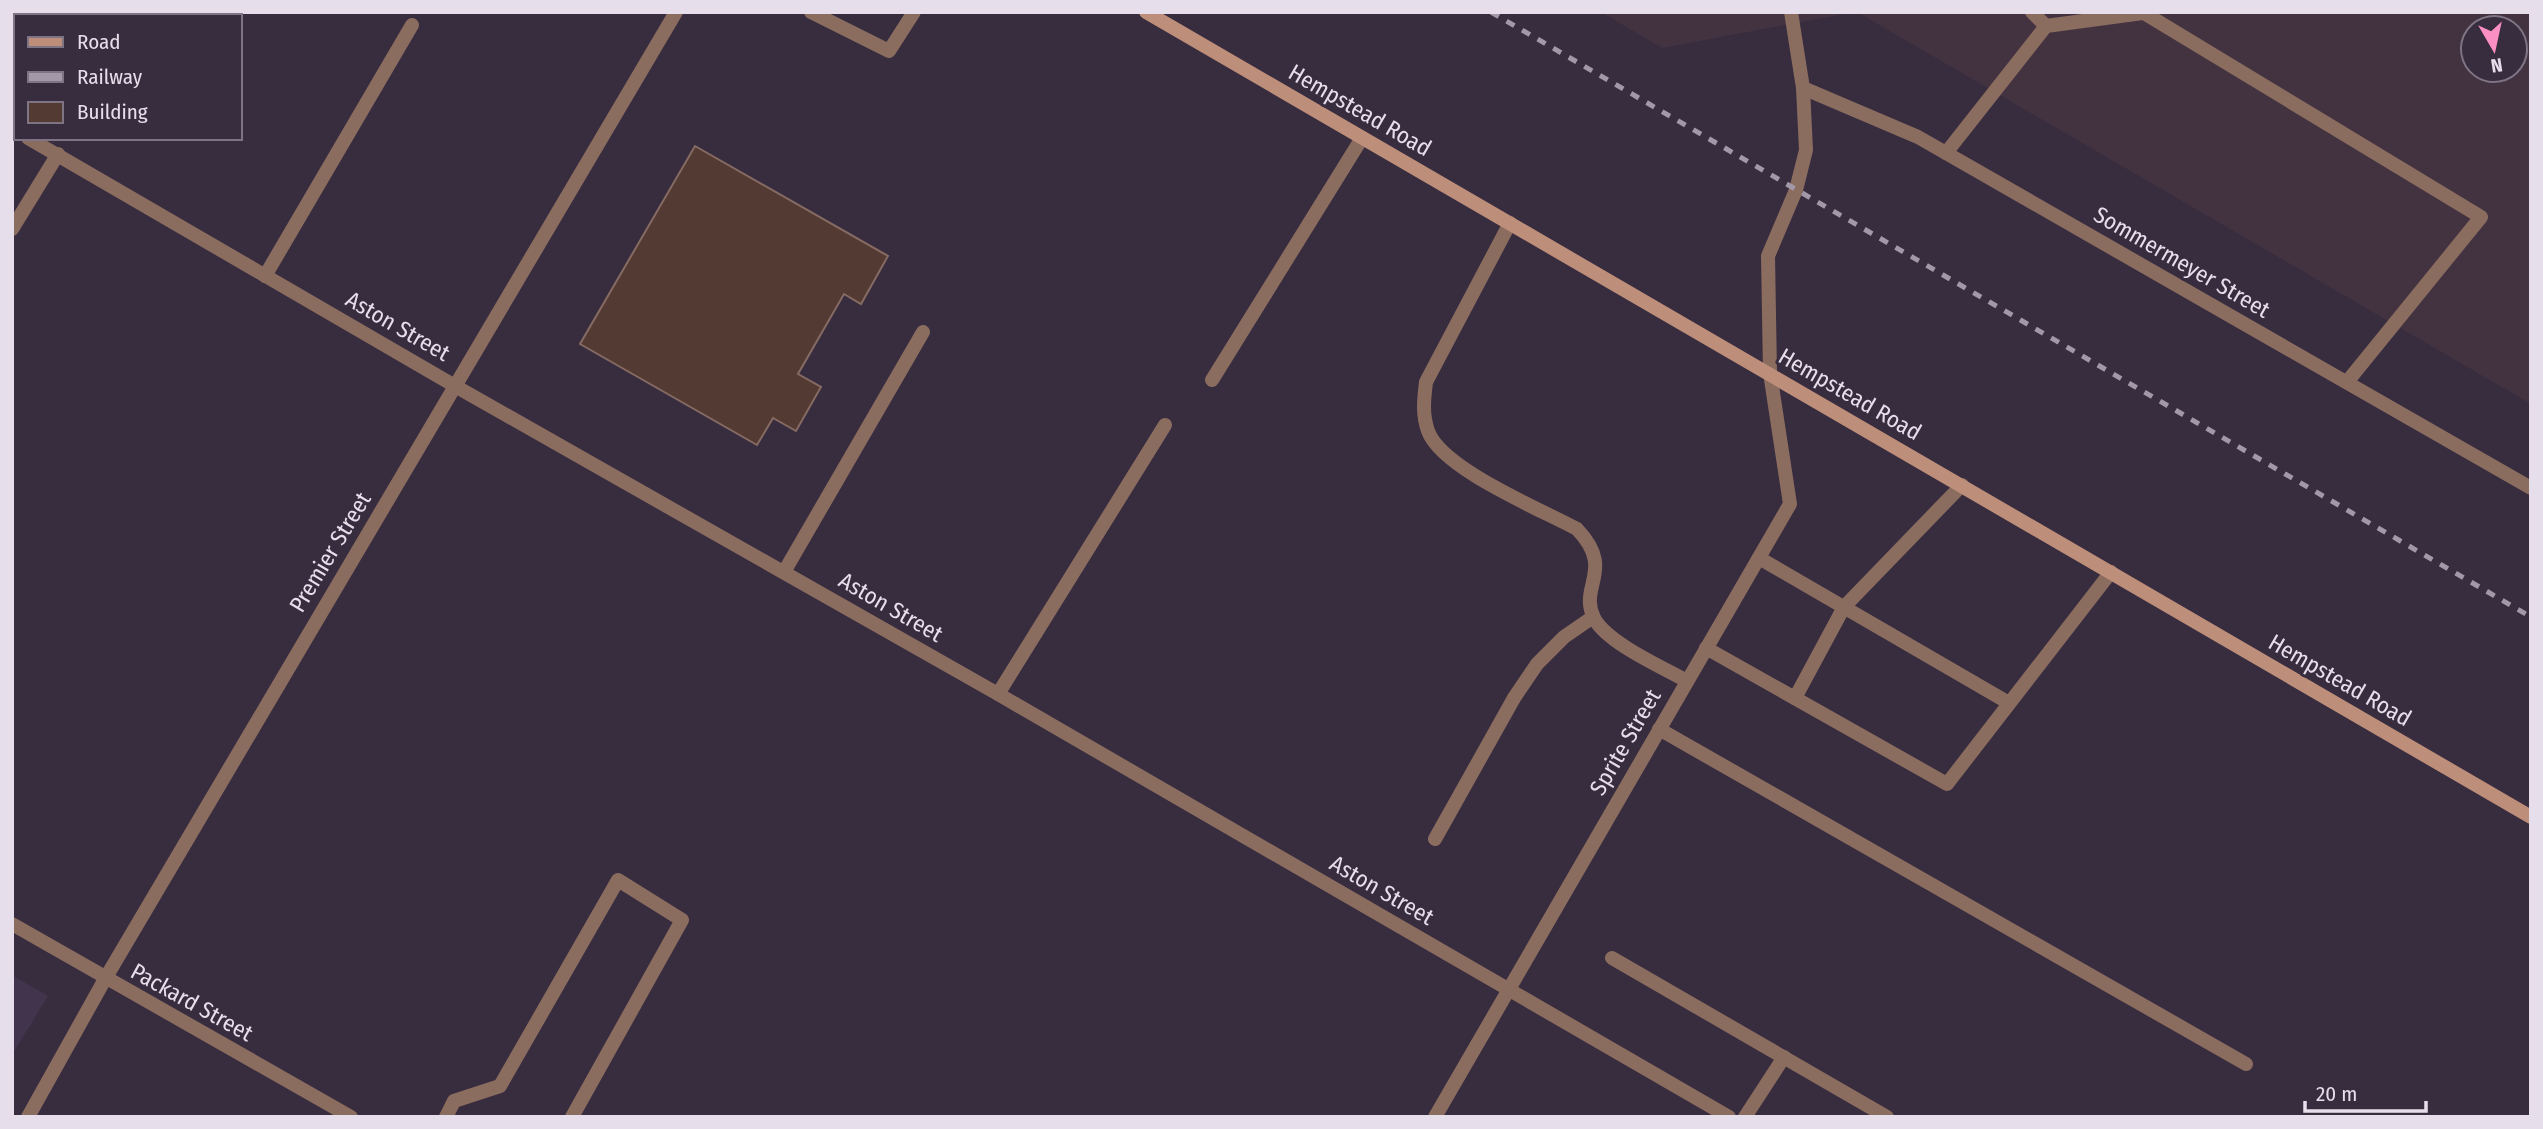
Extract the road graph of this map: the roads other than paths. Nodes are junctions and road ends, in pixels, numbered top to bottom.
1 (676, 12) edge
2 (811, 12) edge
3 (914, 12) edge
4 (1146, 12) edge
5 (1791, 12) edge
6 (2032, 12) edge
7 (2150, 12) edge
8 (2144, 13) edge
9 (412, 25) dead end
10 (2046, 26) junction
11 (1803, 88) junction
12 (1362, 138) junction
13 (33, 140) edge
14 (1946, 153) junction
15 (58, 154) junction
16 (1510, 223) junction
17 (12, 229) edge
18 (265, 276) junction
19 (923, 332) dead end
20 (1770, 373) junction
21 (1212, 380) dead end
22 (2347, 383) junction
23 (455, 386) junction
24 (1165, 425) dead end
25 (1962, 485) junction
26 (2531, 488) edge
27 (1759, 558) junction
28 (784, 572) junction
29 (2110, 572) junction
30 (1844, 607) junction
31 (1593, 617) junction
32 (1706, 648) junction
33 (1687, 681) junction
34 (998, 694) junction
35 (1795, 698) junction
36 (2009, 704) junction
37 (1659, 729) junction
38 (2531, 817) edge
39 (1435, 839) dead end
40 (12, 924) edge
41 (1612, 958) dead end
42 (105, 979) junction
43 (1508, 990) junction
44 (1784, 1057) junction
45 (2246, 1064) dead end
46 (28, 1117) edge
47 (351, 1117) edge
48 (446, 1117) edge
49 (572, 1117) edge
50 (1435, 1117) edge
51 (1729, 1117) edge
52 (1745, 1117) edge
53 (1888, 1117) edge

1 - 23 street, Premier Street
2 - 3 street
4 - 12 main road, Hempstead Road
5 - 11 street, Sprite Street
6 - 10 street
7 - 8 street
8 - 10 street
8 - 22 street
9 - 18 street
10 - 14 street
11 - 14 street, Sommermeyer Street
11 - 20 street, Sprite Street
12 - 16 main road, Hempstead Road
12 - 21 street
13 - 15 street, Aston Street
14 - 22 street, Sommermeyer Street
15 - 17 street
15 - 18 street, Aston Street
16 - 20 main road, Hempstead Road
16 - 31 street
18 - 23 street, Aston Street
19 - 28 street
20 - 25 main road, Hempstead Road
20 - 27 street, Sprite Street
22 - 26 street, Sommermeyer Street
23 - 28 street, Aston Street
23 - 42 street, Premier Street
24 - 34 street
25 - 29 main road, Hempstead Road
25 - 30 street
27 - 30 street
27 - 32 street, Sprite Street
28 - 34 street, Aston Street
29 - 36 street
29 - 38 main road, Hempstead Road
30 - 35 street
30 - 36 street
31 - 33 street
31 - 39 street
32 - 33 street, Sprite Street
32 - 35 street
33 - 37 street, Sprite Street
34 - 43 street, Aston Street
35 - 36 street
37 - 43 street, Sprite Street
37 - 45 street
40 - 42 street, Packard Street
41 - 44 street
42 - 46 street, Premier Street
42 - 47 street, Packard Street
43 - 50 street, Sprite Street
43 - 51 street, Aston Street
44 - 52 street
44 - 53 street
48 - 49 street

